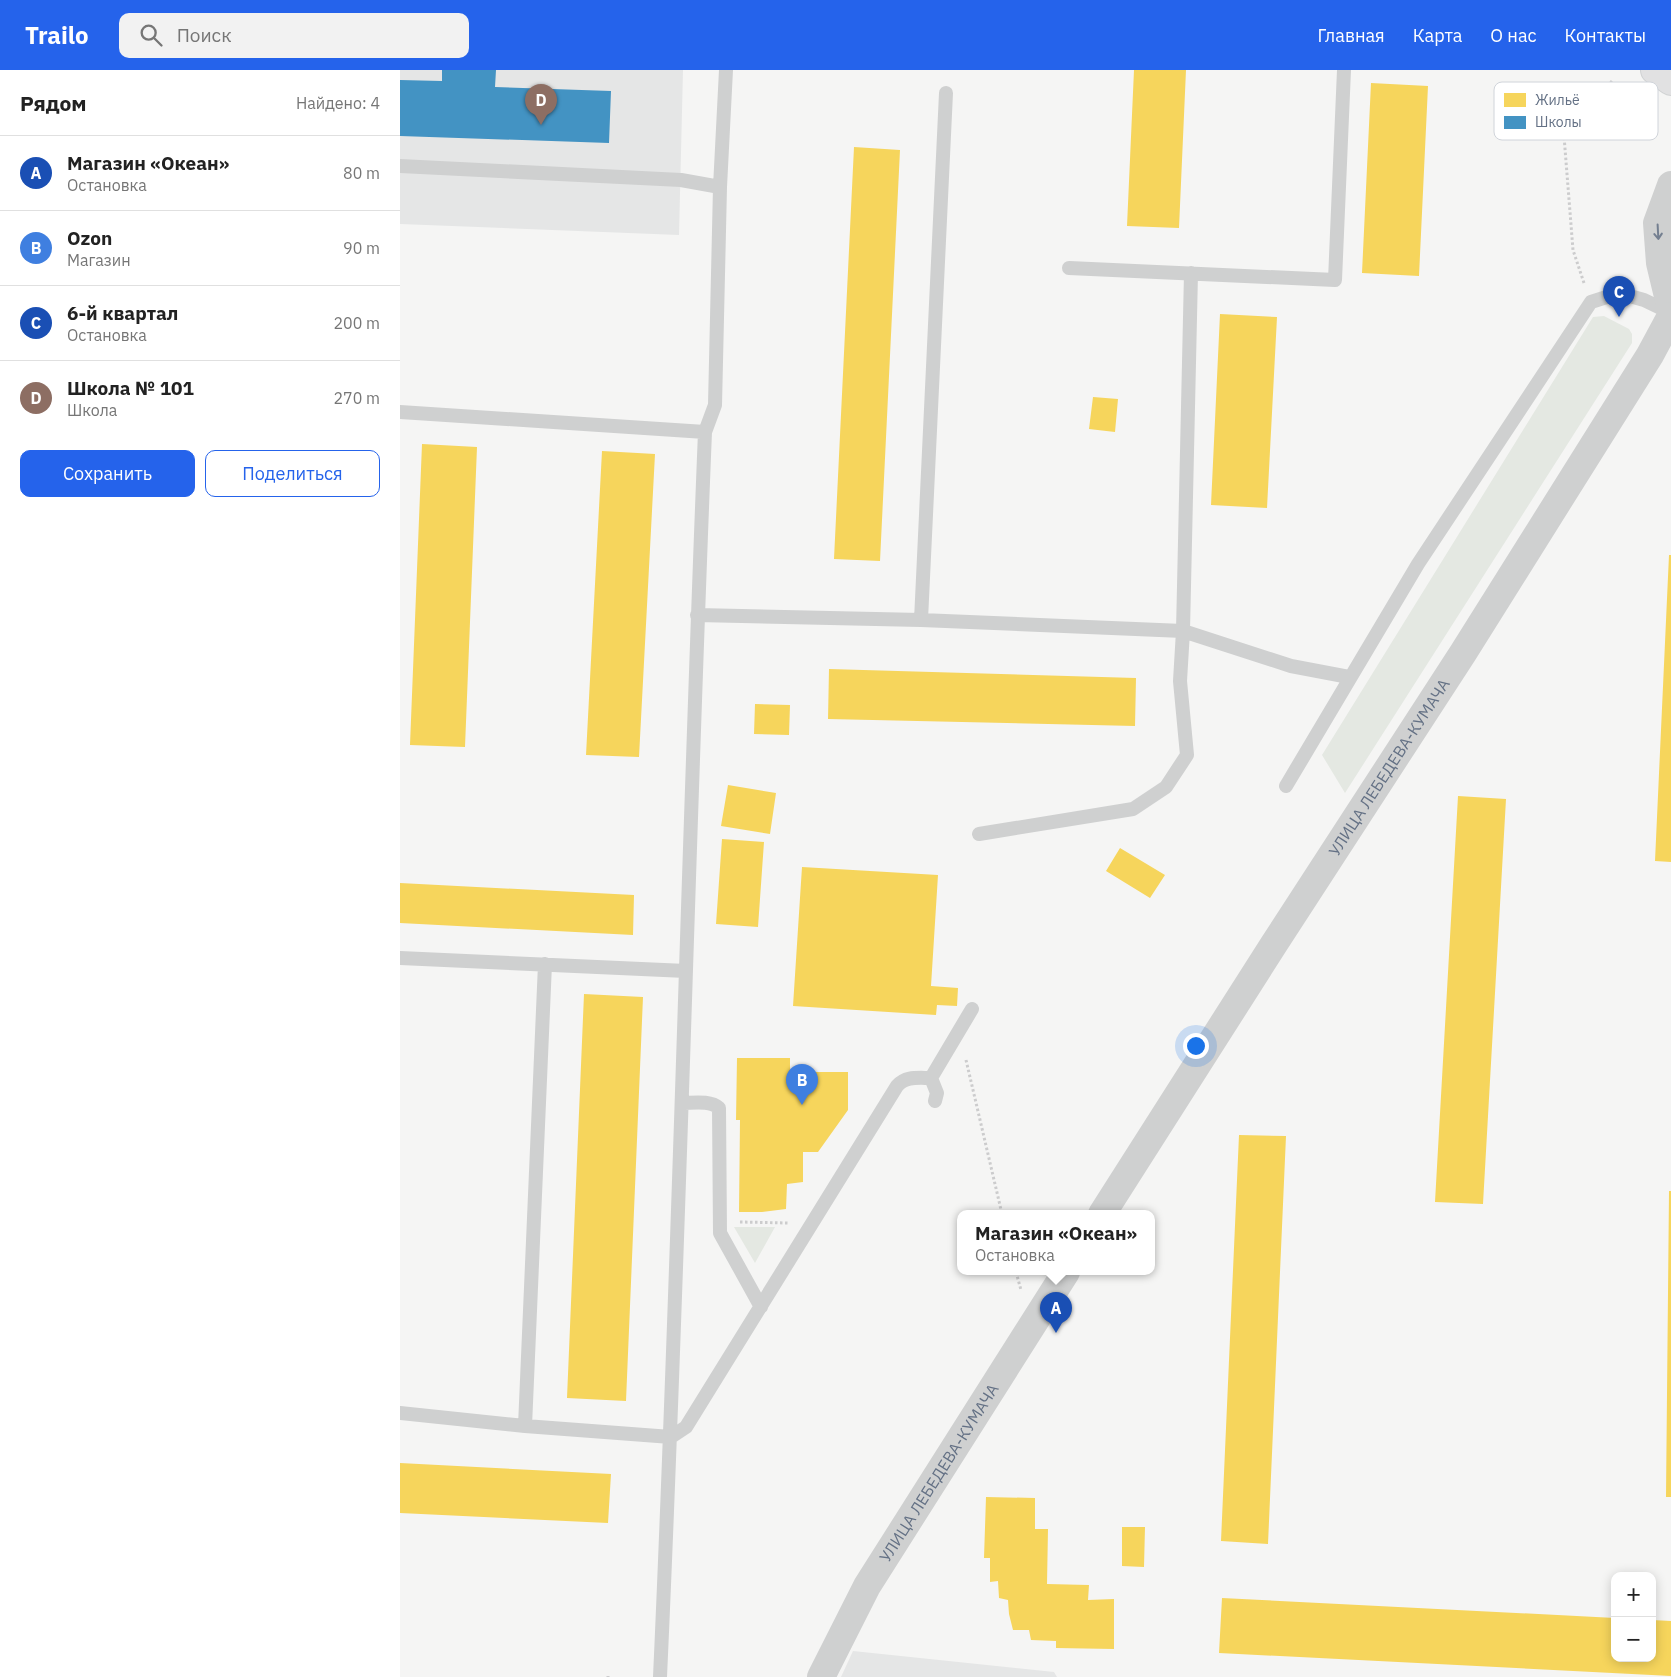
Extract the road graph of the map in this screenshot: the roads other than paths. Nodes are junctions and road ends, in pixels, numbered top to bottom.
1 (726, 70) edge
2 (1344, 70) edge
3 (1655, 70) edge
4 (1671, 81) edge
5 (946, 93) dead end
6 (400, 166) edge
7 (1671, 185) edge
8 (720, 187) junction
9 (1069, 268) dead end
10 (1191, 273) junction
11 (1671, 309) edge
12 (1671, 314) edge
13 (400, 412) edge
14 (705, 432) junction
15 (697, 615) junction
16 (921, 620) junction
17 (1183, 631) junction
18 (1349, 677) junction
19 (1286, 786) dead end
20 (979, 834) dead end
21 (400, 958) edge
22 (545, 964) junction
23 (686, 971) junction
24 (972, 1008) dead end
25 (931, 1078) junction
26 (936, 1101) dead end
27 (682, 1103) junction
28 (1105, 1210) edge
29 (1064, 1275) edge
30 (761, 1306) junction
31 (400, 1413) edge
32 (525, 1426) junction
33 (671, 1437) junction
34 (660, 1677) edge
35 (821, 1677) edge

1 - 8 lane
2 - 10 lane
3 - 4 main road
5 - 16 lane
6 - 8 lane
7 -> 11 street
8 - 14 lane
9 - 10 lane
10 - 17 lane
12 - 18 lane
12 - 28 street, УЛИЦА ЛЕБЕДЕВА-КУМАЧА
13 - 14 lane
14 - 15 lane
15 - 16 lane
15 - 23 lane
16 - 17 lane
17 - 18 lane
17 - 20 lane
18 - 19 lane
21 - 22 lane
22 - 23 lane
22 - 32 lane
23 - 27 lane
24 - 25 lane
25 - 26 lane
25 - 30 lane
27 - 30 lane
27 - 33 lane
29 - 35 street, УЛИЦА ЛЕБЕДЕВА-КУМАЧА
30 - 33 lane
31 - 32 lane
32 - 33 lane
33 - 34 lane

